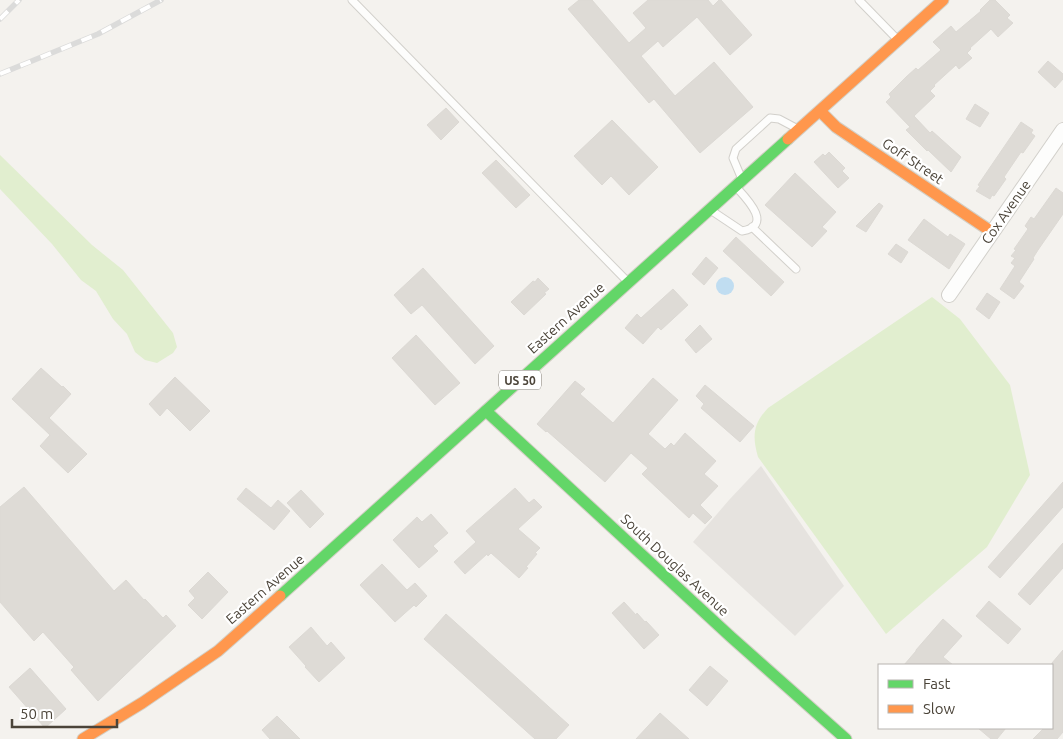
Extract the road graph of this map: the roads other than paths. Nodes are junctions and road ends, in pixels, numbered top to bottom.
1 (352, 0) edge
2 (859, 0) edge
3 (942, 0) edge
4 (898, 40) junction
5 (820, 111) junction
6 (799, 130) junction
7 (1063, 130) edge
8 (739, 183) junction
9 (710, 209) junction
10 (752, 227) junction
11 (992, 232) junction
12 (796, 269) dead end
13 (628, 282) junction
14 (949, 296) dead end
15 (486, 411) junction
16 (83, 739) edge
17 (846, 739) edge

1 - 13 lane
2 - 4 lane
3 - 4 main road, Eastern Avenue / US 50
4 - 5 main road, Eastern Avenue / US 50
5 - 6 main road, Eastern Avenue / US 50
5 - 11 main road, Goff Street
6 - 8 main road, Eastern Avenue / US 50
6 - 8 lane
7 - 11 street, Cox Avenue
8 - 9 main road, Eastern Avenue / US 50
8 - 10 lane
9 - 10 lane
9 - 13 main road, Eastern Avenue / US 50
10 - 12 lane
11 - 14 street, Cox Avenue
13 - 15 main road, Eastern Avenue / US 50
15 - 16 main road, Eastern Avenue / US 50
15 - 17 main road, South Douglas Avenue

